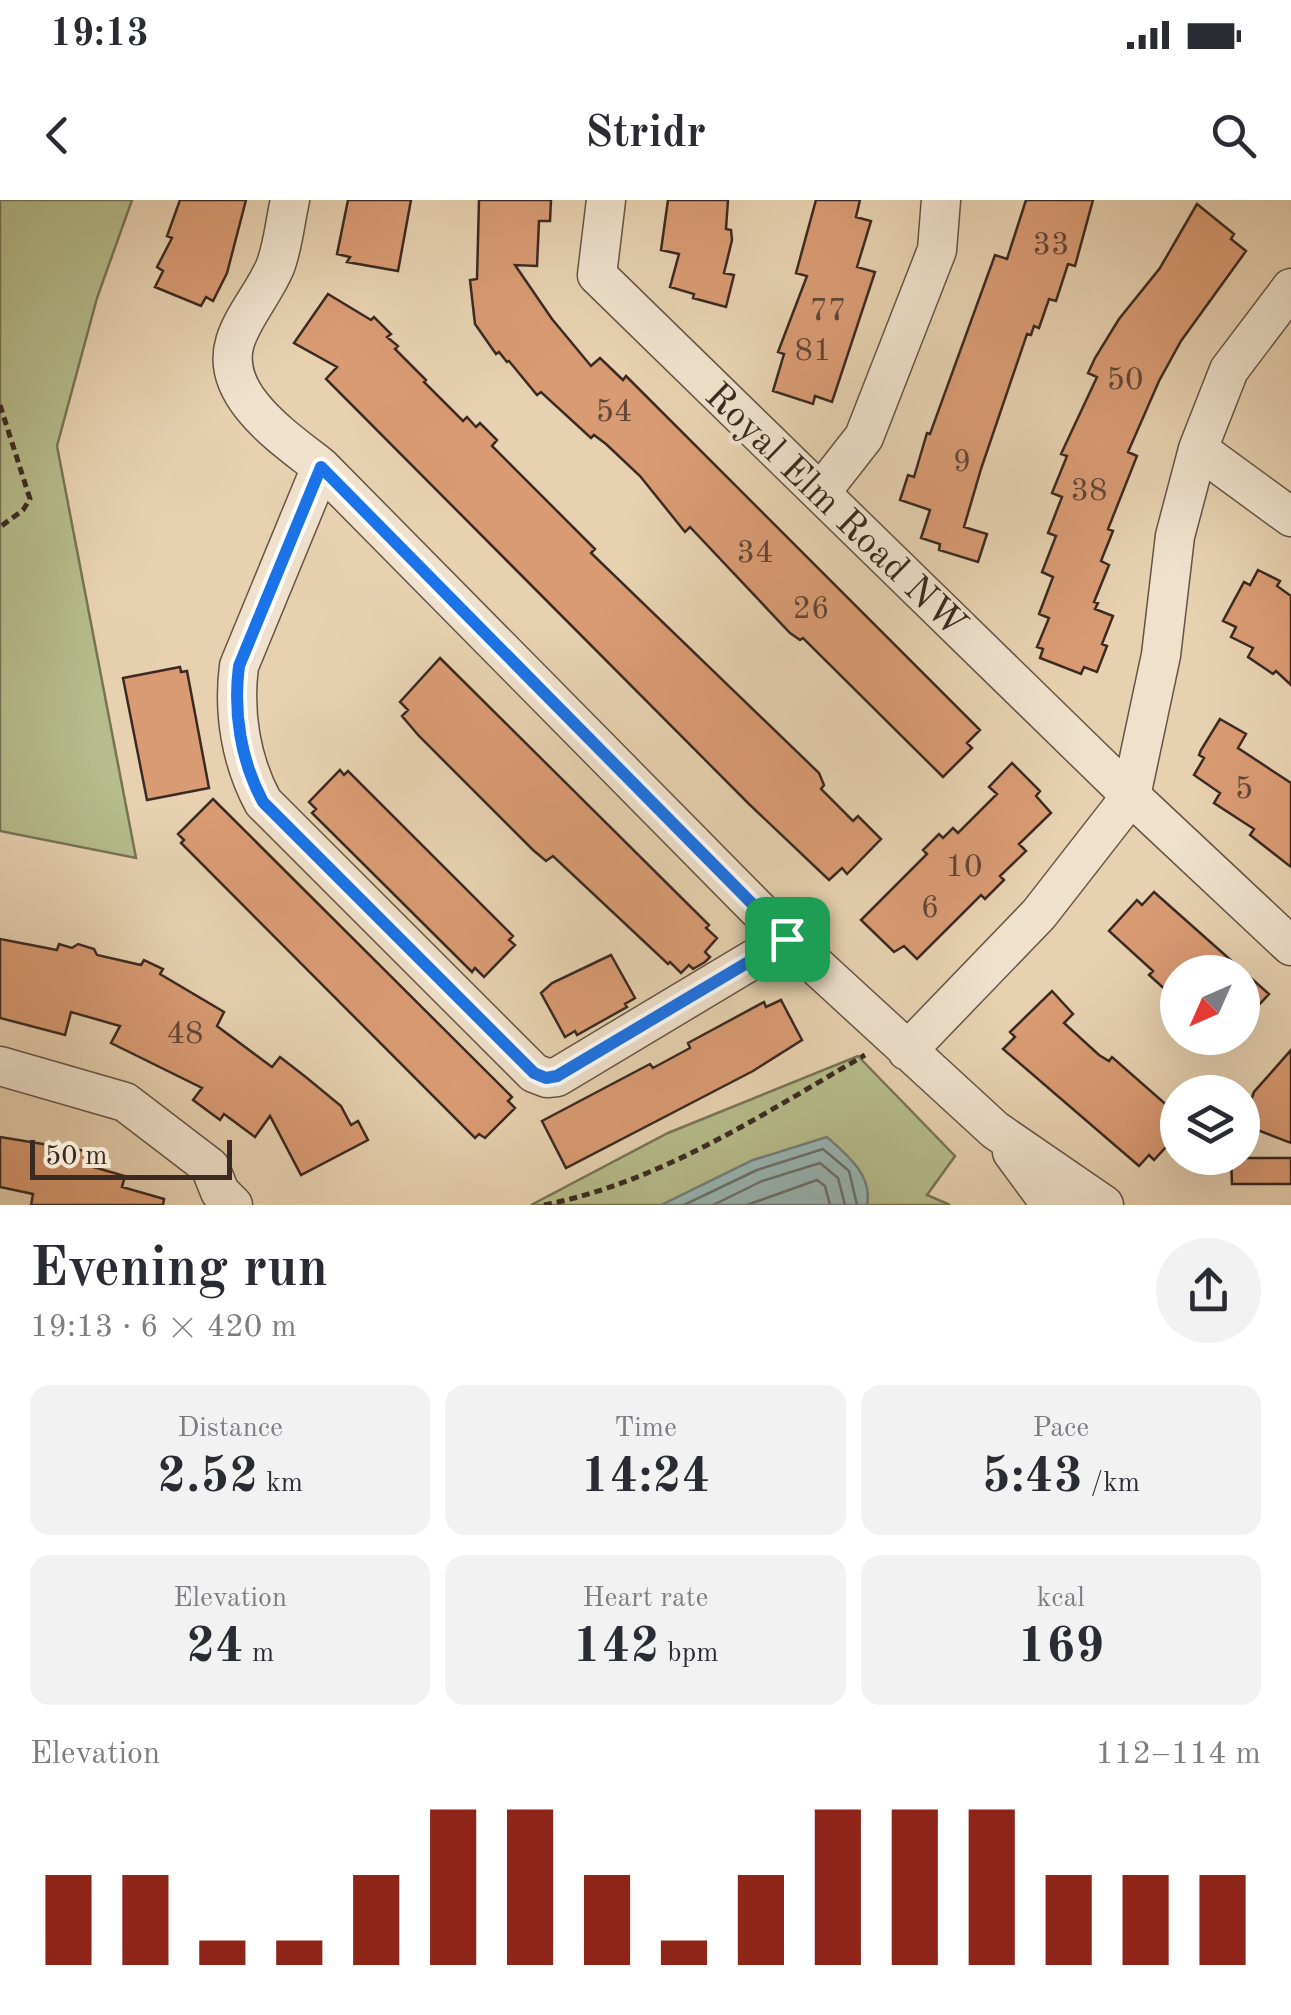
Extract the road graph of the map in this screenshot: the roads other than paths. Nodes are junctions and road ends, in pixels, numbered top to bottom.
1 (290, 200) edge
2 (606, 200) edge
3 (941, 200) edge
4 (1291, 288) edge
5 (1198, 449) junction
6 (321, 467) junction
7 (820, 492) junction
8 (1291, 517) edge
9 (1130, 796) junction
10 (787, 939) junction
11 (1291, 946) edge
12 (907, 1050) junction
13 (0, 1066) edge
14 (995, 1130) junction
15 (222, 1200) edge
16 (1050, 1205) edge
17 (1104, 1205) edge

1 - 6 street
2 - 7 street, Royal Elm Road NW
3 - 7 street
4 - 5 street
5 - 8 street
5 - 9 street
6 - 10 street
6 - 10 street
7 - 9 street, Royal Elm Road NW
9 - 11 street, Royal Elm Road NW
9 - 12 street
10 - 12 street
12 - 14 street
13 - 15 street
14 - 16 street
14 - 17 street

